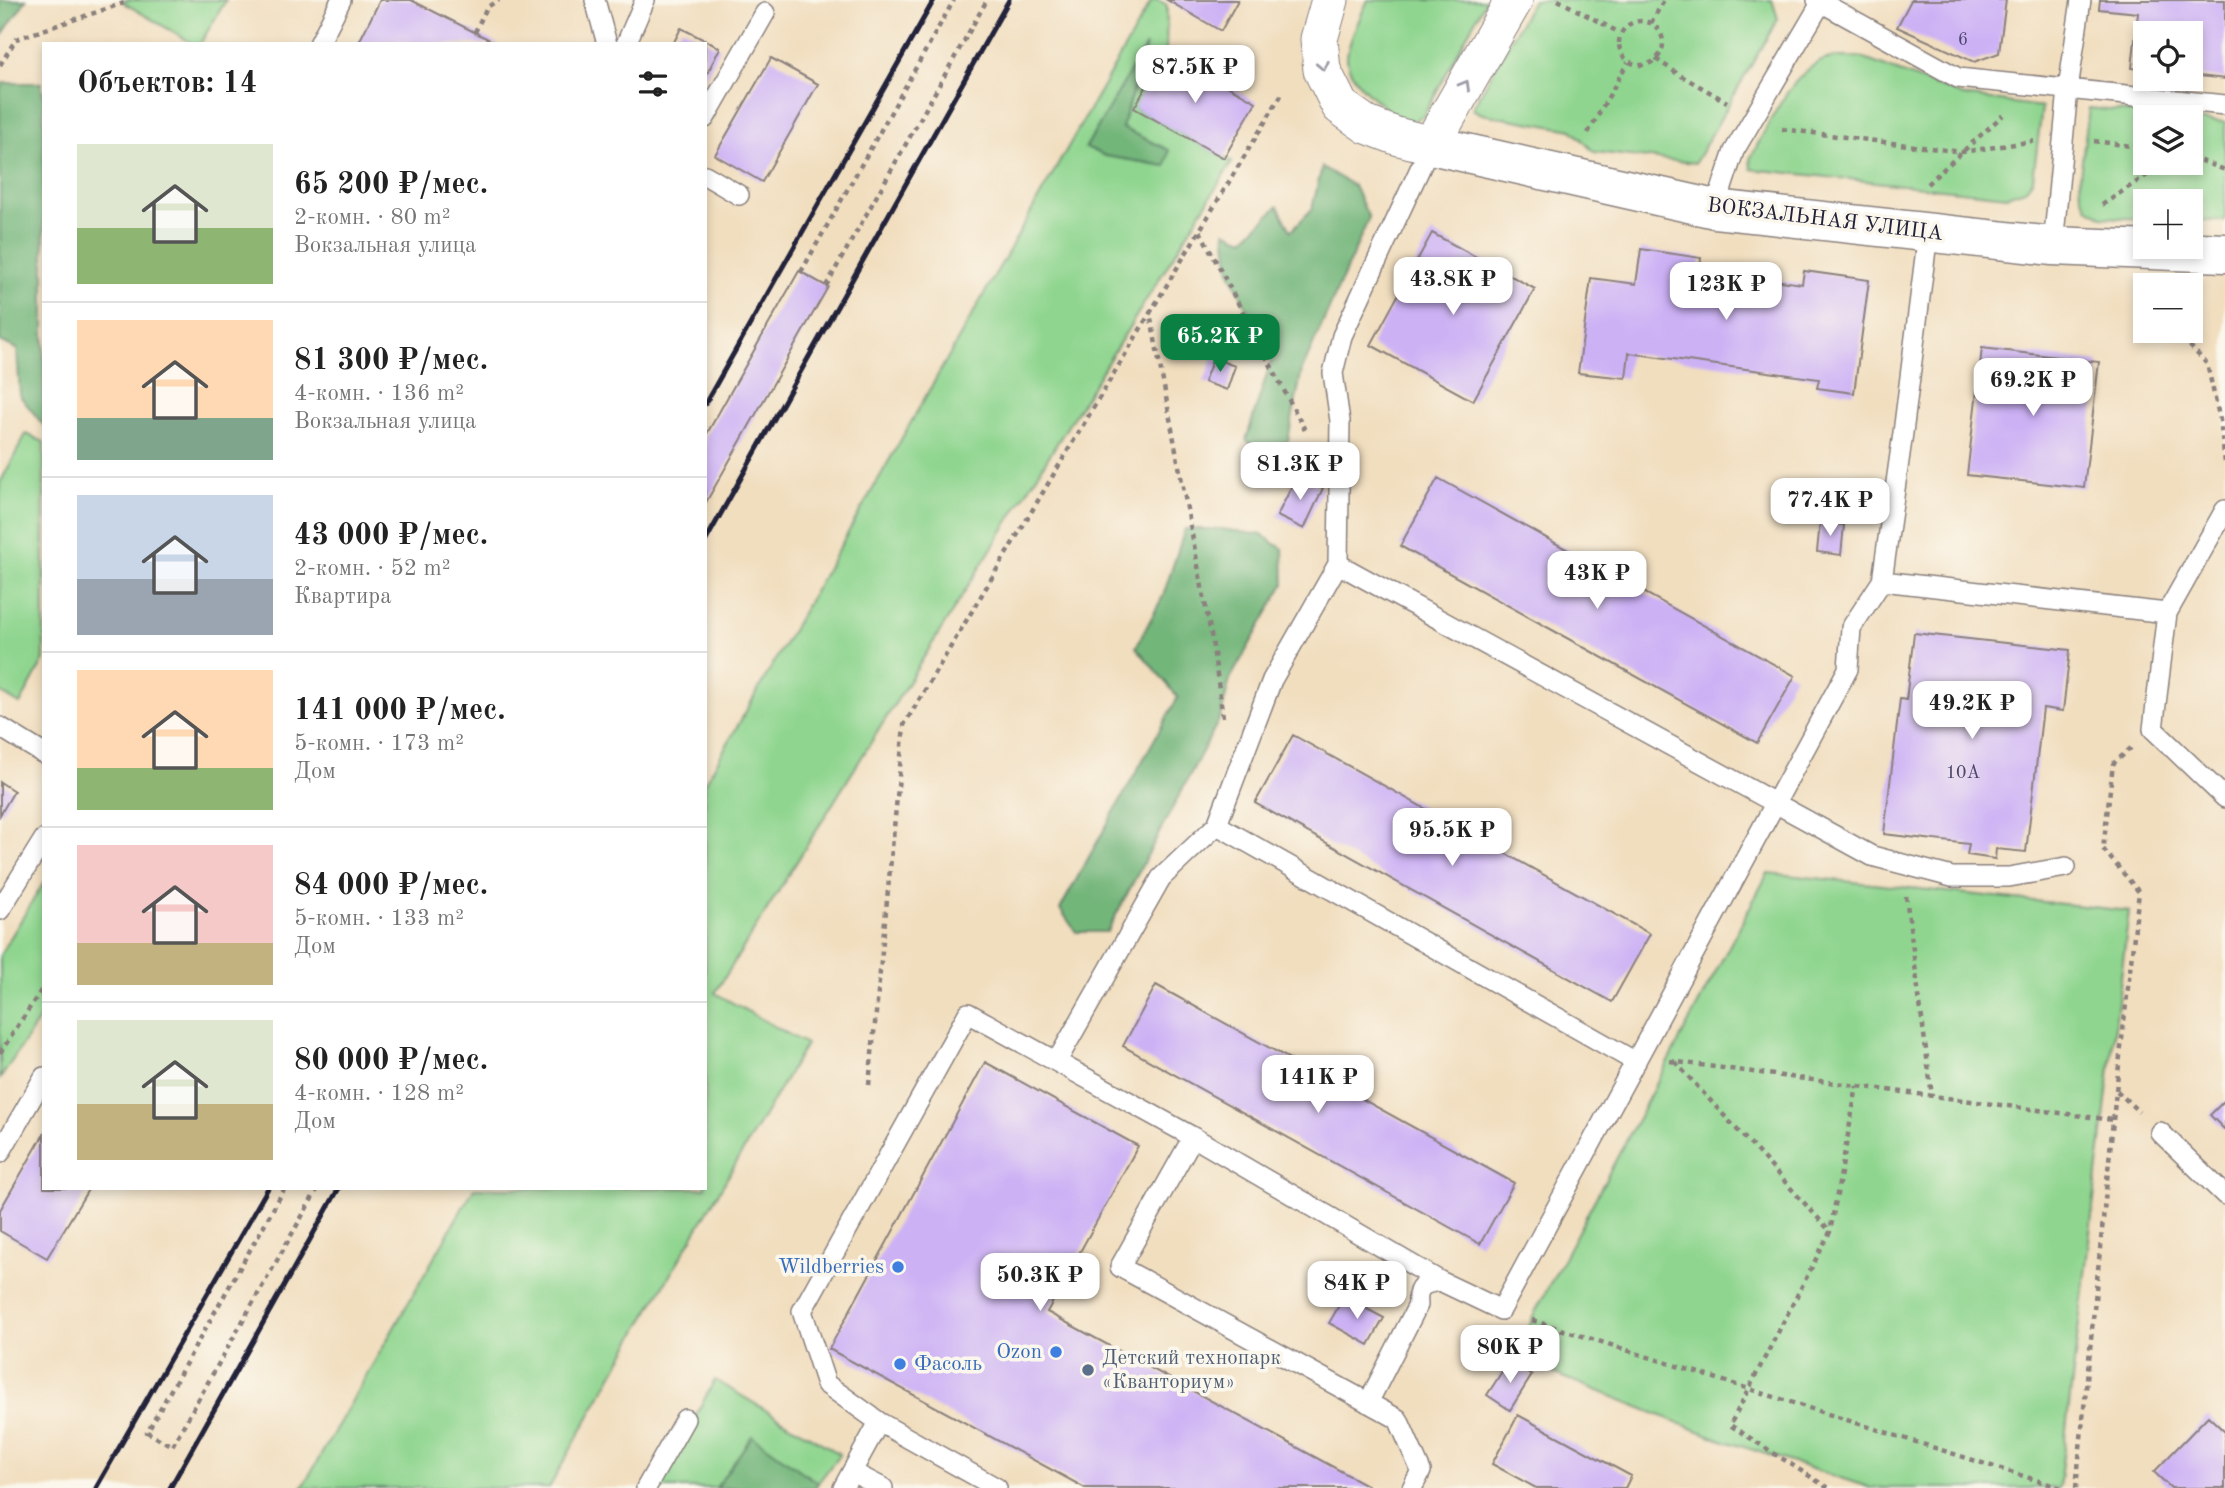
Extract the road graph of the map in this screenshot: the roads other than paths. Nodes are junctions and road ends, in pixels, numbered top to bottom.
1 (341, 0) edge
2 (595, 0) edge
3 (645, 0) edge
4 (1330, 0) edge
5 (1514, 0) edge
6 (2081, 0) edge
7 (1819, 1) edge
8 (765, 13) dead end
9 (320, 42) edge
10 (606, 42) edge
11 (627, 42) edge
12 (2068, 89) junction
13 (2225, 105) edge
14 (707, 114) edge
15 (1431, 145) junction
16 (707, 176) edge
17 (739, 195) dead end
18 (1715, 209) junction
19 (1928, 233) junction
20 (2053, 246) junction
21 (2225, 253) edge
22 (2225, 510) edge
23 (1338, 564) junction
24 (1882, 581) junction
25 (2167, 613) junction
26 (0, 727) edge
27 (42, 753) edge
28 (2225, 797) edge
29 (1775, 803) junction
30 (1217, 825) junction
31 (42, 842) edge
32 (2066, 867) dead end
33 (0, 910) edge
34 (1637, 1059) junction
35 (1057, 1061) junction
36 (42, 1080) edge
37 (2160, 1132) dead end
38 (1193, 1137) junction
39 (0, 1153) edge
40 (2225, 1195) edge
41 (1440, 1281) junction
42 (1368, 1403) junction
43 (685, 1419) dead end
44 (879, 1422) junction
45 (847, 1480) edge
46 (646, 1488) edge
47 (883, 1488) edge
48 (997, 1488) edge
49 (1412, 1488) edge

1 - 9 lane
2 - 10 lane
3 - 11 lane
4 -> 15 street
15 -> 5 street
6 - 12 lane
7 - 12 lane
7 - 18 lane
8 - 14 lane
12 - 13 lane
12 - 20 lane
15 - 18 street, ВОКЗАЛЬНАЯ УЛИЦА
15 - 23 lane
16 - 17 lane
18 - 19 street, ВОКЗАЛЬНАЯ УЛИЦА
19 - 20 street, ВОКЗАЛЬНАЯ УЛИЦА
19 - 24 lane
20 - 21 street, ВОКЗАЛЬНАЯ УЛИЦА
22 - 25 lane
23 - 29 lane
23 - 30 lane
24 - 25 lane
24 - 29 lane
25 - 28 lane
26 - 27 lane
29 - 32 lane
29 - 34 lane
30 - 34 lane
30 - 35 lane
31 - 33 lane
34 - 41 lane
35 - 38 lane
35 - 44 lane
36 - 39 lane
37 - 40 lane
38 - 41 lane
38 - 42 lane
41 - 42 lane
42 - 49 lane
43 - 46 lane
44 - 45 lane
44 - 48 lane
45 - 47 lane

